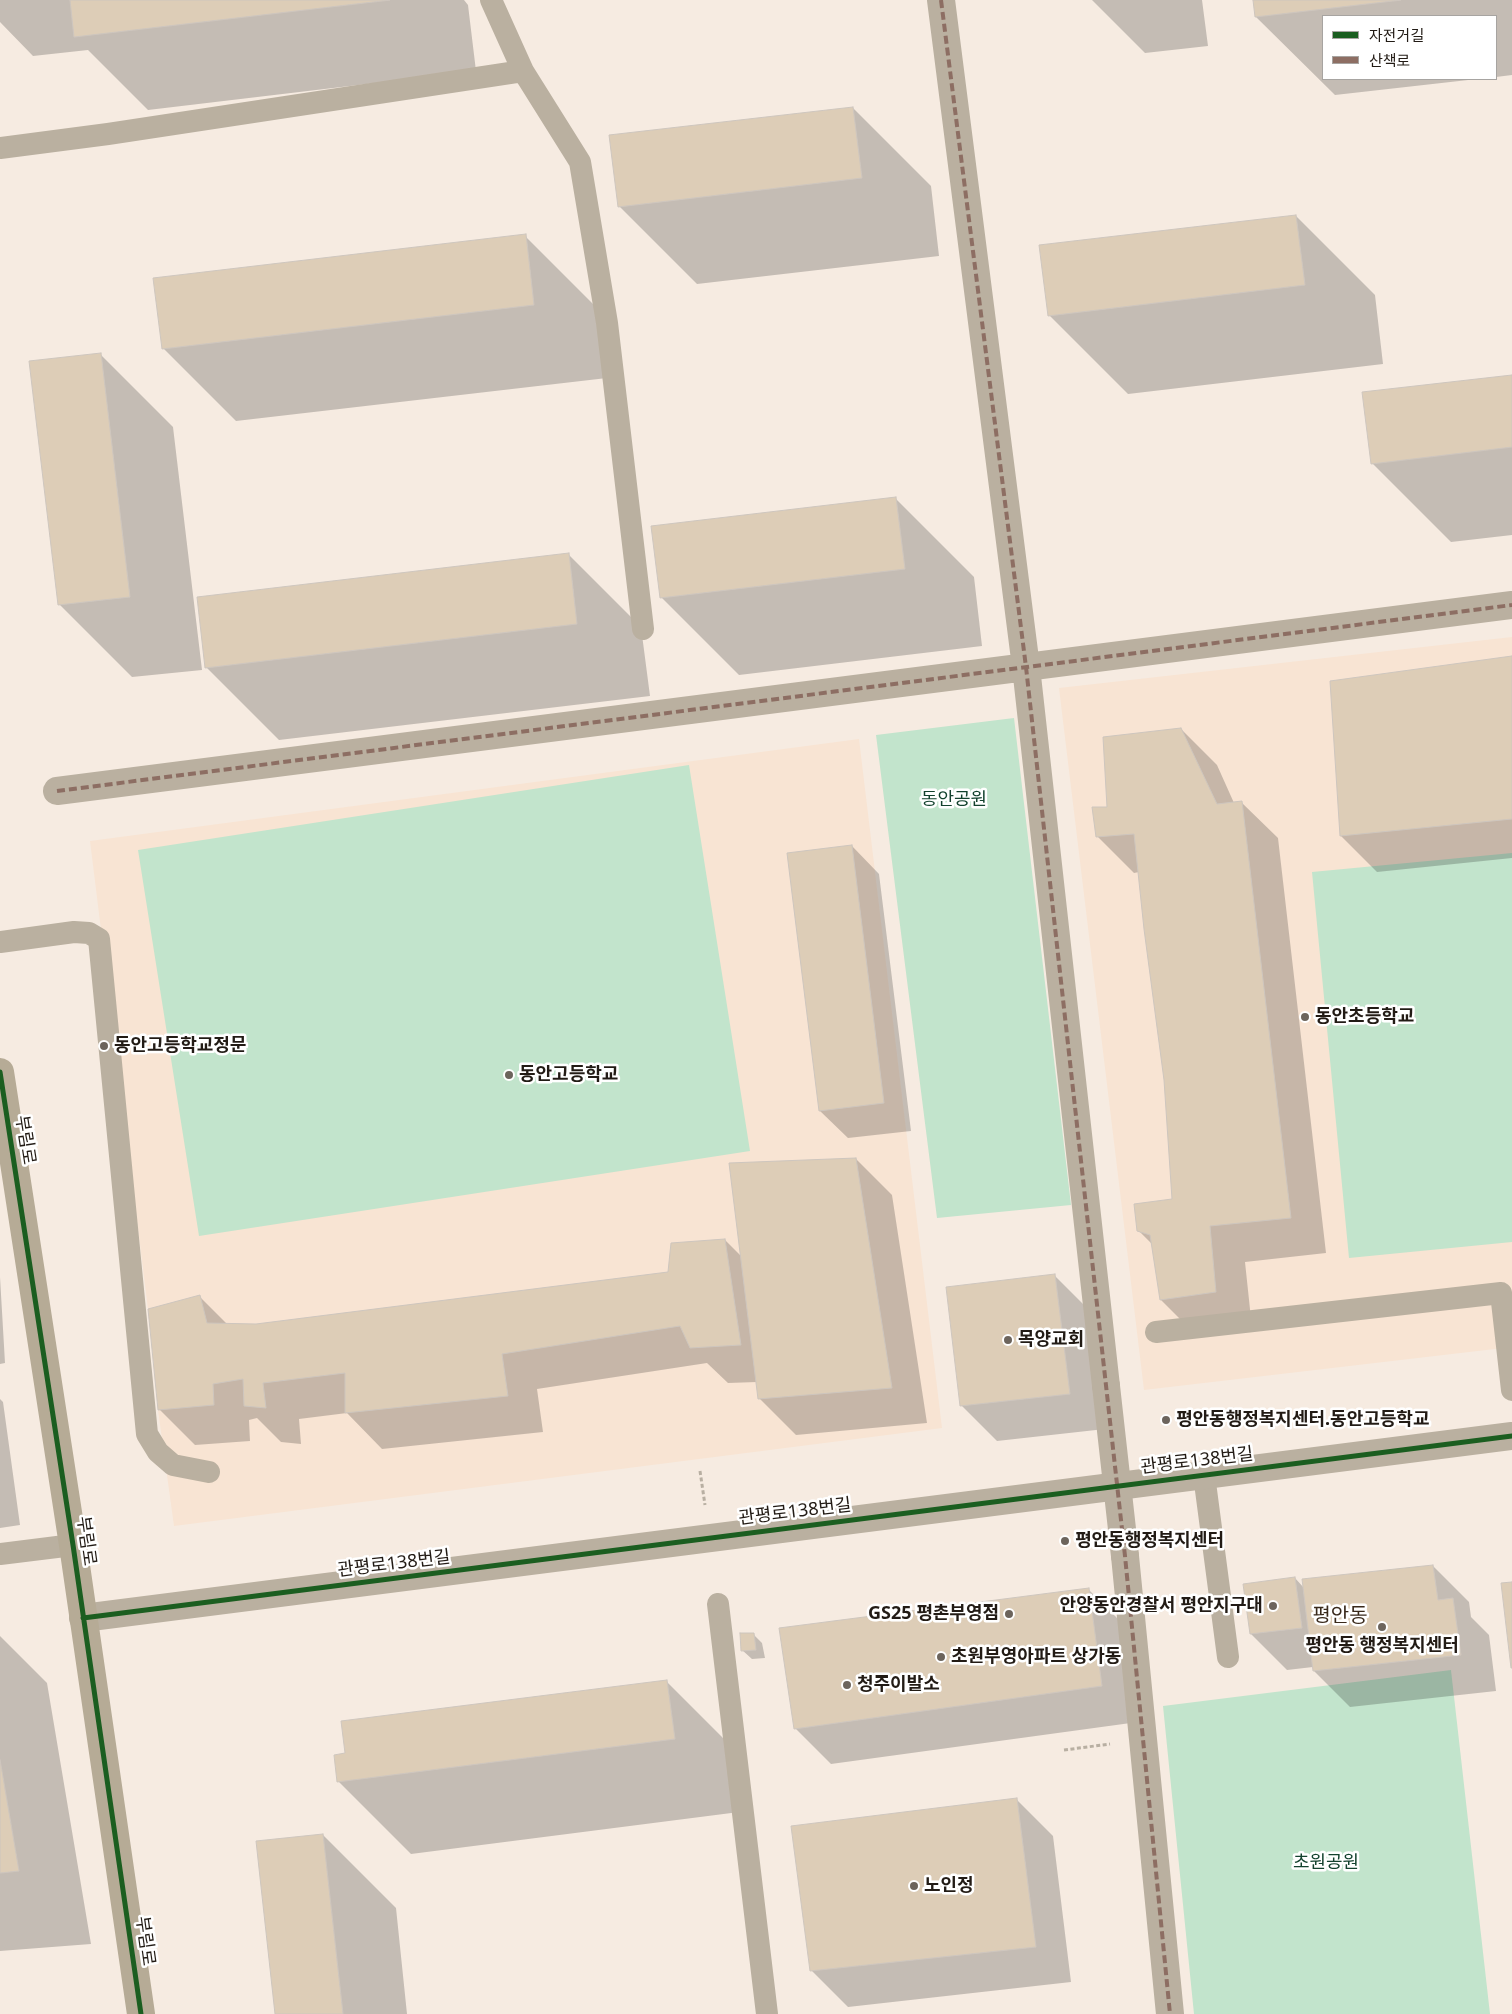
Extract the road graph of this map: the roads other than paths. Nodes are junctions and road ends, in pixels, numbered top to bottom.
1 (491, 0) edge
2 (941, 0) edge
3 (523, 71) junction
4 (0, 148) edge
5 (1512, 605) edge
6 (643, 630) dead end
7 (1026, 667) junction
8 (57, 791) dead end
9 (0, 942) edge
10 (0, 1072) edge
11 (1156, 1332) dead end
12 (1512, 1390) edge
13 (1512, 1436) edge
14 (209, 1472) dead end
15 (1204, 1475) junction
16 (73, 1545) junction
17 (0, 1554) edge
18 (718, 1604) dead end
19 (83, 1618) junction
20 (1228, 1657) dead end
21 (141, 2014) edge
22 (767, 2014) edge
23 (1170, 2014) edge

1 - 3 lane
2 - 7 street
3 - 4 lane
3 - 6 lane
5 - 7 street
7 - 8 street
7 - 23 street, bridge
9 - 14 lane
10 - 16 street, 부림로
11 - 12 lane
13 - 15 street, 관평로138번길
15 - 19 street, 관평로138번길
15 - 20 lane
16 - 17 lane
16 - 19 street, 부림로
18 - 22 lane
19 - 21 street, 부림로

